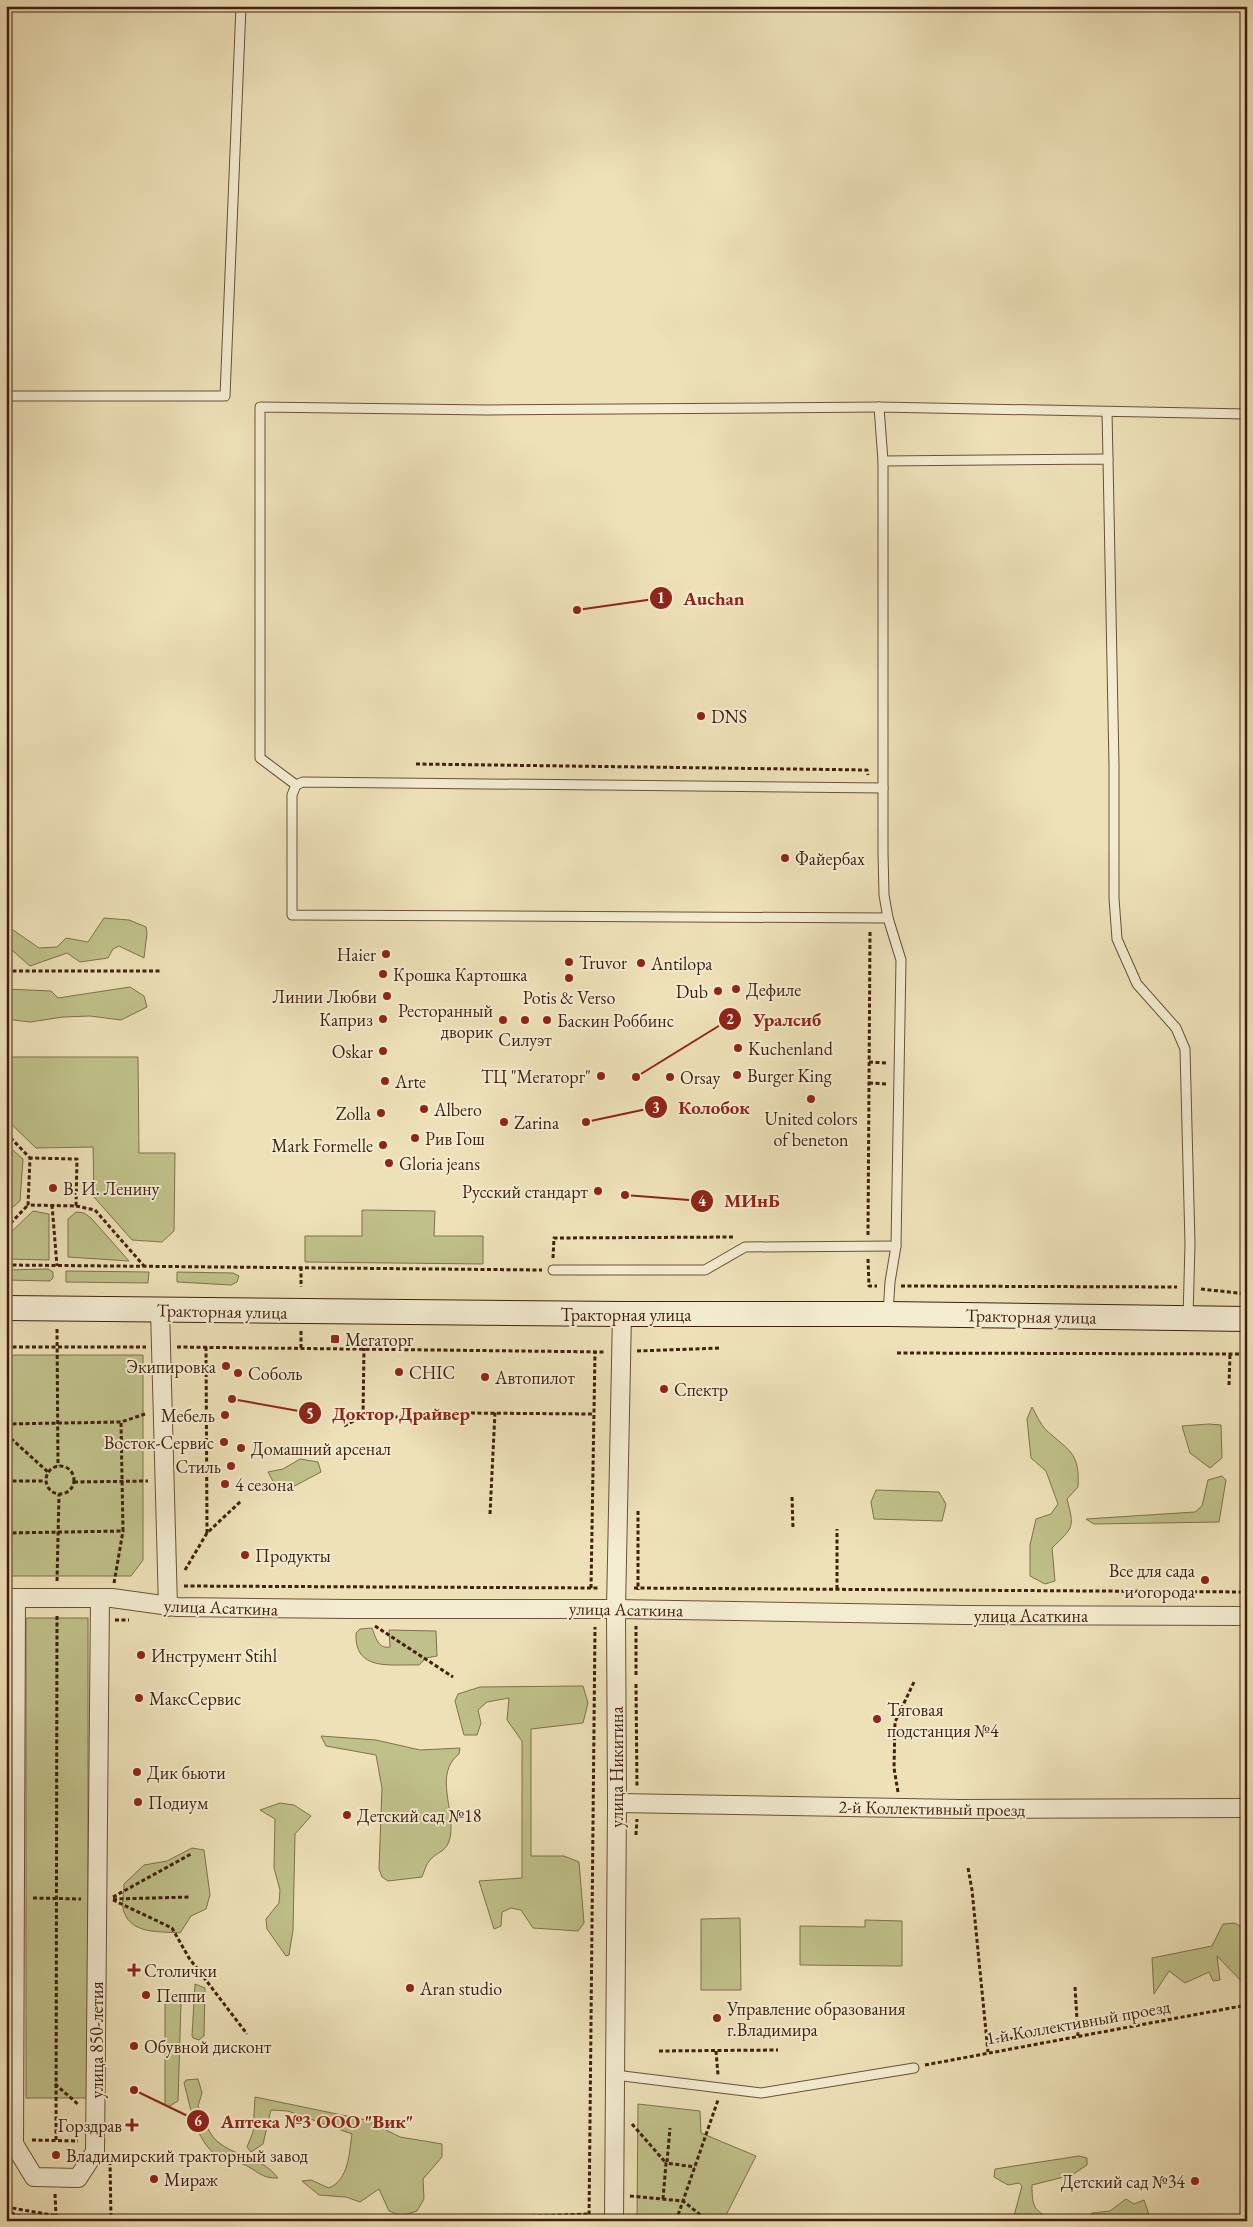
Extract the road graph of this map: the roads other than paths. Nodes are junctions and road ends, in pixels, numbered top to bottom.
1 (241, 6) edge
2 (6, 396) edge
3 (880, 407) junction
4 (1107, 412) junction
5 (1247, 414) edge
6 (1108, 459) junction
7 (883, 461) junction
8 (296, 785) junction
9 (883, 788) junction
10 (888, 918) junction
11 (896, 1246) junction
12 (553, 1270) road end
13 (6, 1308) edge
14 (160, 1310) junction
15 (622, 1314) junction
16 (888, 1314) junction
17 (1188, 1319) junction
18 (1247, 1320) edge
19 (11, 1598) edge
20 (106, 1598) junction
21 (168, 1607) junction
22 (616, 1609) junction
23 (1247, 1616) edge
24 (617, 1803) junction
25 (1247, 1808) edge
26 (914, 2068) road end
27 (615, 2075) junction
28 (614, 2221) edge

1 - 2 lane
3 - 4 lane
3 - 7 lane
3 - 8 lane
4 - 5 lane
4 - 6 lane
6 - 7 lane
6 - 17 lane
7 - 9 lane
8 - 9 lane
8 - 10 lane
9 - 10 lane
10 - 11 lane
11 - 12 lane
11 - 16 lane
13 - 14 main road, Тракторная улица
14 - 15 main road, Тракторная улица
14 - 21 street
15 - 16 main road, Тракторная улица
15 - 22 street, улица Никитина
16 - 17 main road, Тракторная улица
17 - 18 main road, Тракторная улица
19 - 20 street, улица Асаткина
19 - 20 street, улица 850-летия
20 - 21 street, улица Асаткина
21 - 22 street, улица Асаткина
22 - 23 street, улица Асаткина
22 - 24 street, улица Никитина
24 - 25 street, 2-й Коллективный проезд
24 - 27 street, улица Никитина
26 - 27 lane
27 - 28 street, улица Никитина

